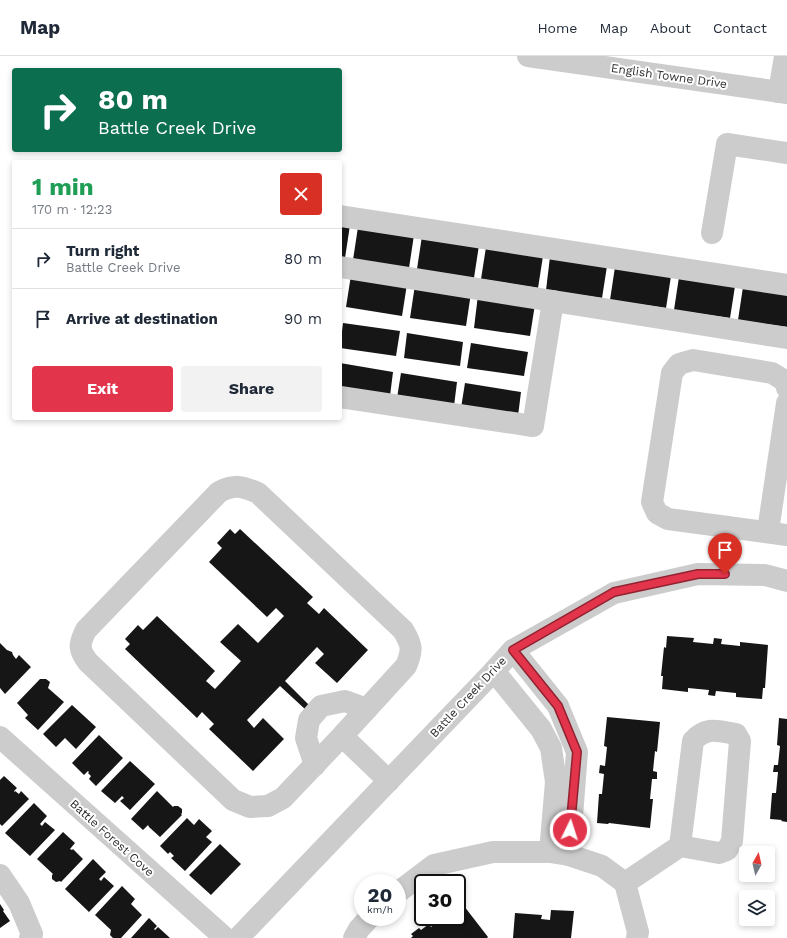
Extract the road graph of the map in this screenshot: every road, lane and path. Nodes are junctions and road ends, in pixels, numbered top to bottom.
1 (528, 56) edge
2 (785, 56) edge
3 (783, 92) edge
4 (786, 147) edge
5 (342, 216) edge
6 (712, 233) dead end
7 (342, 267) edge
8 (787, 286) edge
9 (553, 301) junction
10 (787, 338) edge
11 (787, 388) edge
12 (342, 397) edge
13 (787, 403) edge
14 (783, 463) edge
15 (777, 533) edge
16 (787, 579) edge
17 (513, 650) junction
18 (494, 671) junction
19 (367, 709) junction
20 (342, 736) junction
21 (0, 737) edge
22 (315, 765) junction
23 (389, 781) junction
24 (680, 846) junction
25 (559, 854) junction
26 (0, 875) edge
27 (624, 883) junction
28 (406, 886) edge
29 (362, 926) edge
30 (30, 938) edge
31 (225, 938) edge
32 (238, 938) edge
33 (354, 938) edge
34 (637, 938) edge

1 - 3 street, English Towne Drive
2 - 3 street
4 - 6 street
5 - 8 street
7 - 9 street
9 - 10 street
9 - 12 street
11 - 15 street
13 - 14 street
14 - 15 street
16 - 17 street, Battle Creek Drive
17 - 18 street, Battle Creek Drive
17 - 25 street
18 - 23 street, Battle Creek Drive
18 - 25 street
19 - 20 street
19 - 22 street
19 - 22 street
20 - 22 street
20 - 23 street
21 - 31 street, Battle Forest Cove
23 - 32 street, Battle Creek Drive
24 - 24 street
24 - 27 street
25 - 27 street
25 - 28 street
26 - 30 street
27 - 34 street
29 - 33 street

